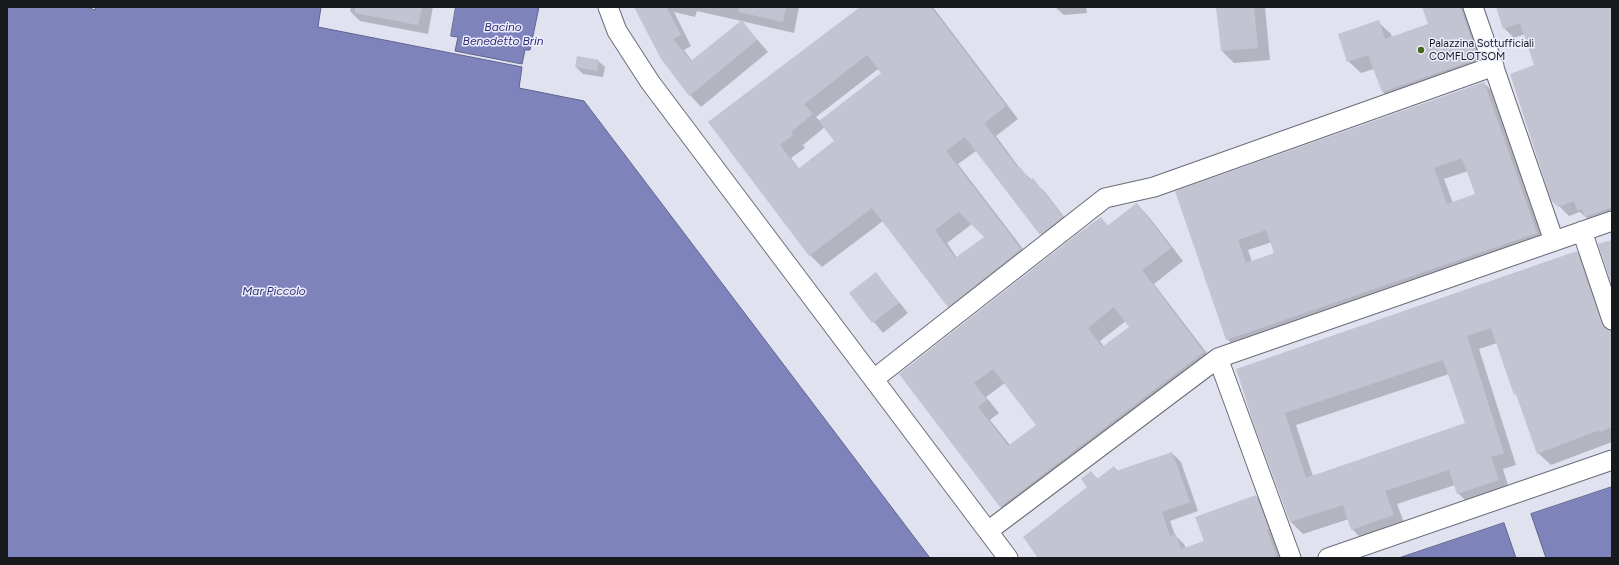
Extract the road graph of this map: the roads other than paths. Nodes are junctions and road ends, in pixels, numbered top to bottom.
1 (608, 7) edge
2 (1473, 7) edge
3 (1494, 66) junction
4 (1612, 221) edge
5 (1582, 231) junction
6 (1554, 241) junction
7 (1612, 320) edge
8 (1218, 358) junction
9 (874, 379) junction
10 (1612, 460) edge
11 (988, 531) junction
12 (1008, 558) edge
13 (1291, 558) edge
14 (1328, 558) edge

1 - 9 street
2 - 3 street
3 - 6 street
3 - 9 street
4 - 5 street
5 - 6 street
5 - 7 street
6 - 8 street
8 - 11 street
8 - 13 street
9 - 11 street
10 - 14 street
11 - 12 street

